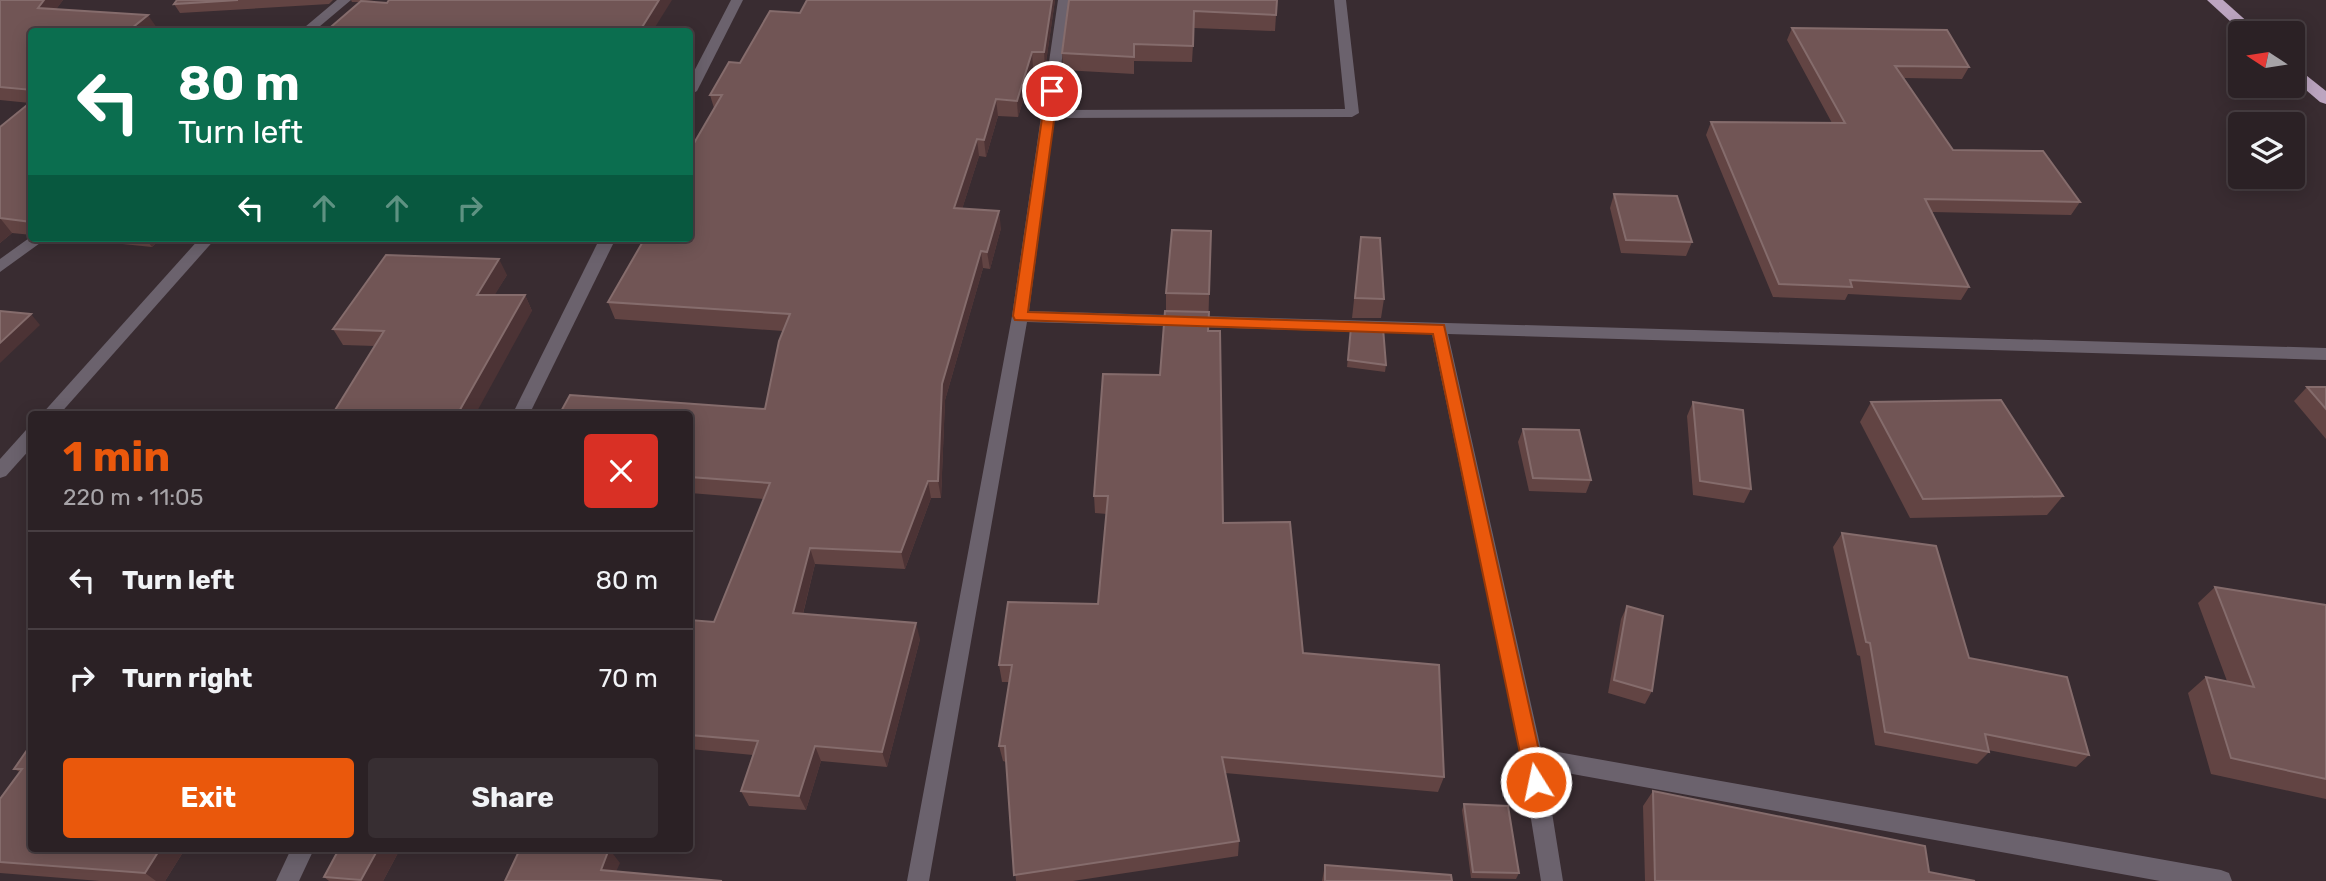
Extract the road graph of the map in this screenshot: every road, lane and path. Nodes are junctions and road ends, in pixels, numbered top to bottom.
1 (345, 0) edge
2 (737, 0) edge
3 (1064, 0) edge
4 (1340, 0) edge
5 (2214, 0) edge
6 (2238, 21) edge
7 (310, 28) edge
8 (2305, 80) edge
9 (693, 85) edge
10 (2326, 99) edge
11 (1049, 114) junction
12 (34, 242) edge
13 (204, 242) edge
14 (606, 242) edge
15 (0, 267) edge
16 (1020, 316) junction
17 (1439, 329) junction
18 (2326, 354) edge
19 (52, 411) edge
20 (522, 411) edge
21 (28, 440) edge
22 (0, 471) edge
23 (1532, 757) junction
24 (302, 852) edge
25 (287, 881) edge
26 (918, 881) edge
27 (1552, 881) edge
28 (2221, 881) edge

1 - 7 street
2 - 9 street
3 - 11 street
4 - 11 street
5 - 6 highway
8 - 10 highway
11 - 16 street
12 - 15 street
13 - 19 street
14 - 20 street
16 - 17 street
16 - 26 street
17 - 18 street
17 - 23 street
21 - 22 street
23 - 27 street
23 - 28 street
24 - 25 street

